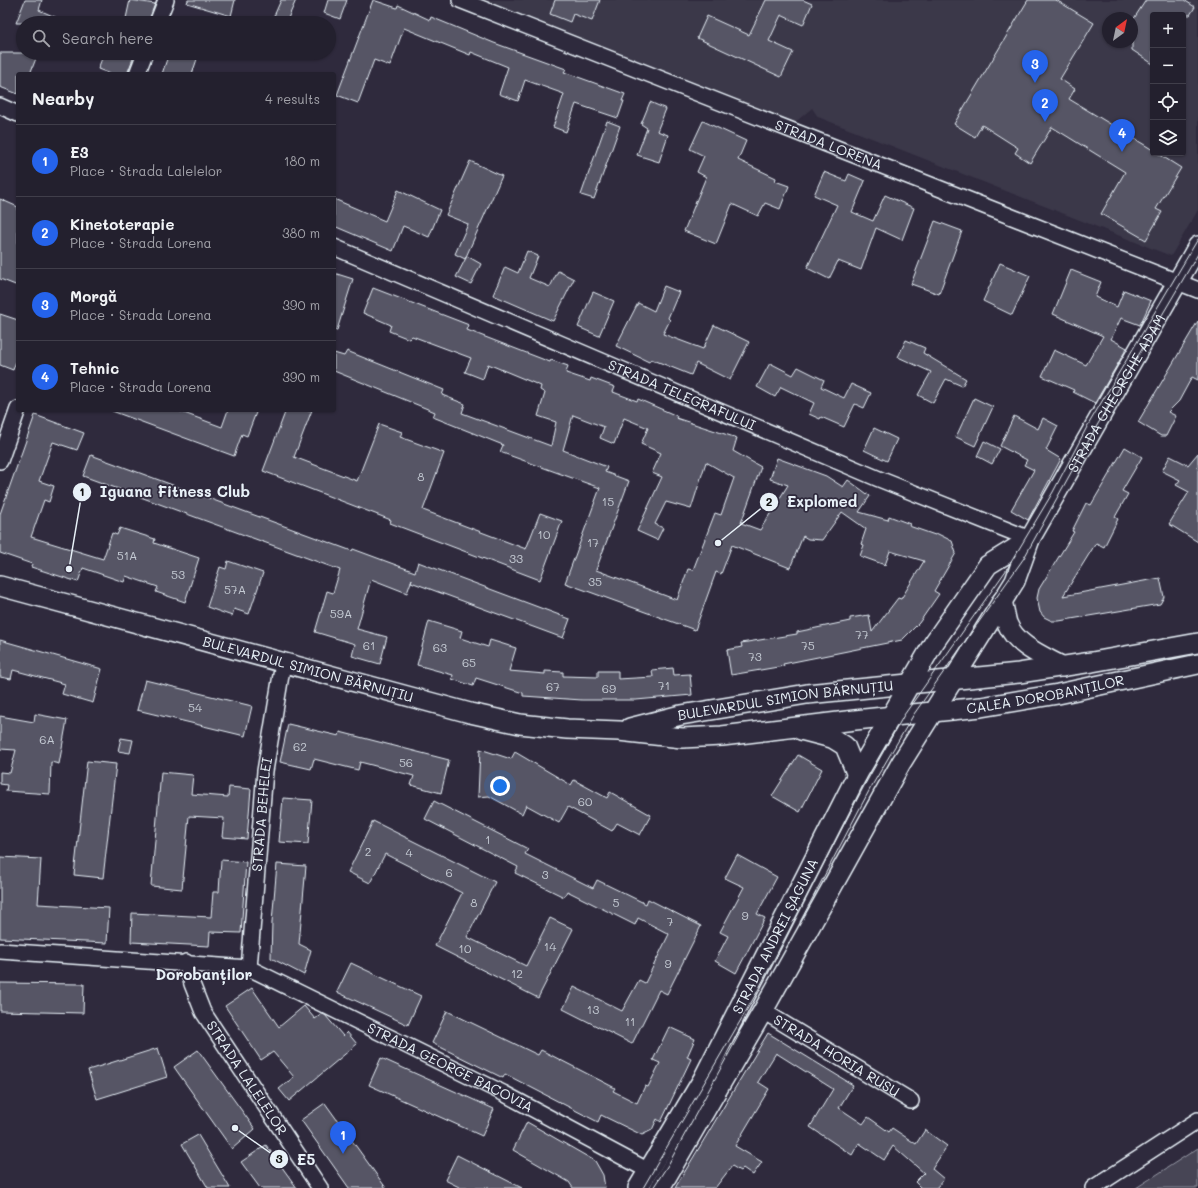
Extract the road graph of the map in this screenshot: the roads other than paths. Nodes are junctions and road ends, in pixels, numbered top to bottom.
1 (166, 0) edge
2 (460, 0) edge
3 (160, 16) edge
4 (142, 60) edge
5 (138, 72) edge
6 (0, 106) edge
7 (16, 113) edge
8 (1198, 246) edge
9 (336, 249) edge
10 (1177, 282) junction
11 (1198, 290) edge
12 (17, 412) edge
13 (0, 461) edge
14 (1030, 539) junction
15 (0, 586) edge
16 (1002, 601) junction
17 (1198, 643) edge
18 (283, 663) junction
19 (1198, 664) edge
20 (1063, 667) junction
21 (953, 680) junction
22 (910, 684) junction
23 (932, 712) junction
24 (891, 716) junction
25 (793, 727) junction
26 (619, 730) junction
27 (857, 775) junction
28 (0, 951) edge
29 (186, 962) junction
30 (249, 968) junction
31 (763, 1011) junction
32 (911, 1101) dead end
33 (1198, 1120) edge
34 (649, 1171) junction
35 (320, 1188) edge
36 (638, 1188) edge
37 (660, 1188) edge
38 (1093, 1188) edge

1 - 3 street
2 - 10 street, STRADA LORENA
4 - 5 street
6 - 7 street
8 - 10 main road, STRADA GHEORGHE ADAM
9 - 14 street, STRADA TELEGRAFULUI
10 - 11 street, STRADA LORENA
10 - 14 main road, STRADA GHEORGHE ADAM
12 - 13 street
14 - 16 main road, STRADA GHEORGHE ADAM
14 - 22 main road, STRADA GHEORGHE ADAM
15 - 18 main road, BULEVARDUL SIMION BĂRNUȚIU
16 - 20 main road
16 - 21 main road, STRADA GHEORGHE ADAM
17 - 20 main road, CALEA DOROBANȚILOR
18 - 26 main road, BULEVARDUL SIMION BĂRNUȚIU
18 - 30 street, STRADA BEHELEI
19 - 23 main road, CALEA DOROBANȚILOR
20 - 21 main road, CALEA DOROBANȚILOR
21 - 22 main road, BULEVARDUL SIMION BĂRNUȚIU
21 - 23 main road, STRADA GHEORGHE ADAM
22 - 24 main road, STRADA ANDREI ȘAGUNA
22 - 26 main road, BULEVARDUL SIMION BĂRNUȚIU
23 - 24 main road, CALEA DOROBANȚILOR
23 - 31 main road, STRADA ANDREI ȘAGUNA
24 - 25 main road, BULEVARDUL SIMION BĂRNUȚIU
24 - 27 main road, STRADA ANDREI ȘAGUNA
25 - 26 main road, BULEVARDUL SIMION BĂRNUȚIU
25 - 27 main road
27 - 34 main road, STRADA ANDREI ȘAGUNA
28 - 29 street
29 - 30 street
29 - 35 street, STRADA LALELELOR
30 - 34 street, STRADA GEORGE BACOVIA
31 - 32 street, STRADA HORIA RUSU
31 - 37 main road, STRADA ANDREI ȘAGUNA
33 - 38 street
34 - 36 main road, STRADA ANDREI ȘAGUNA

